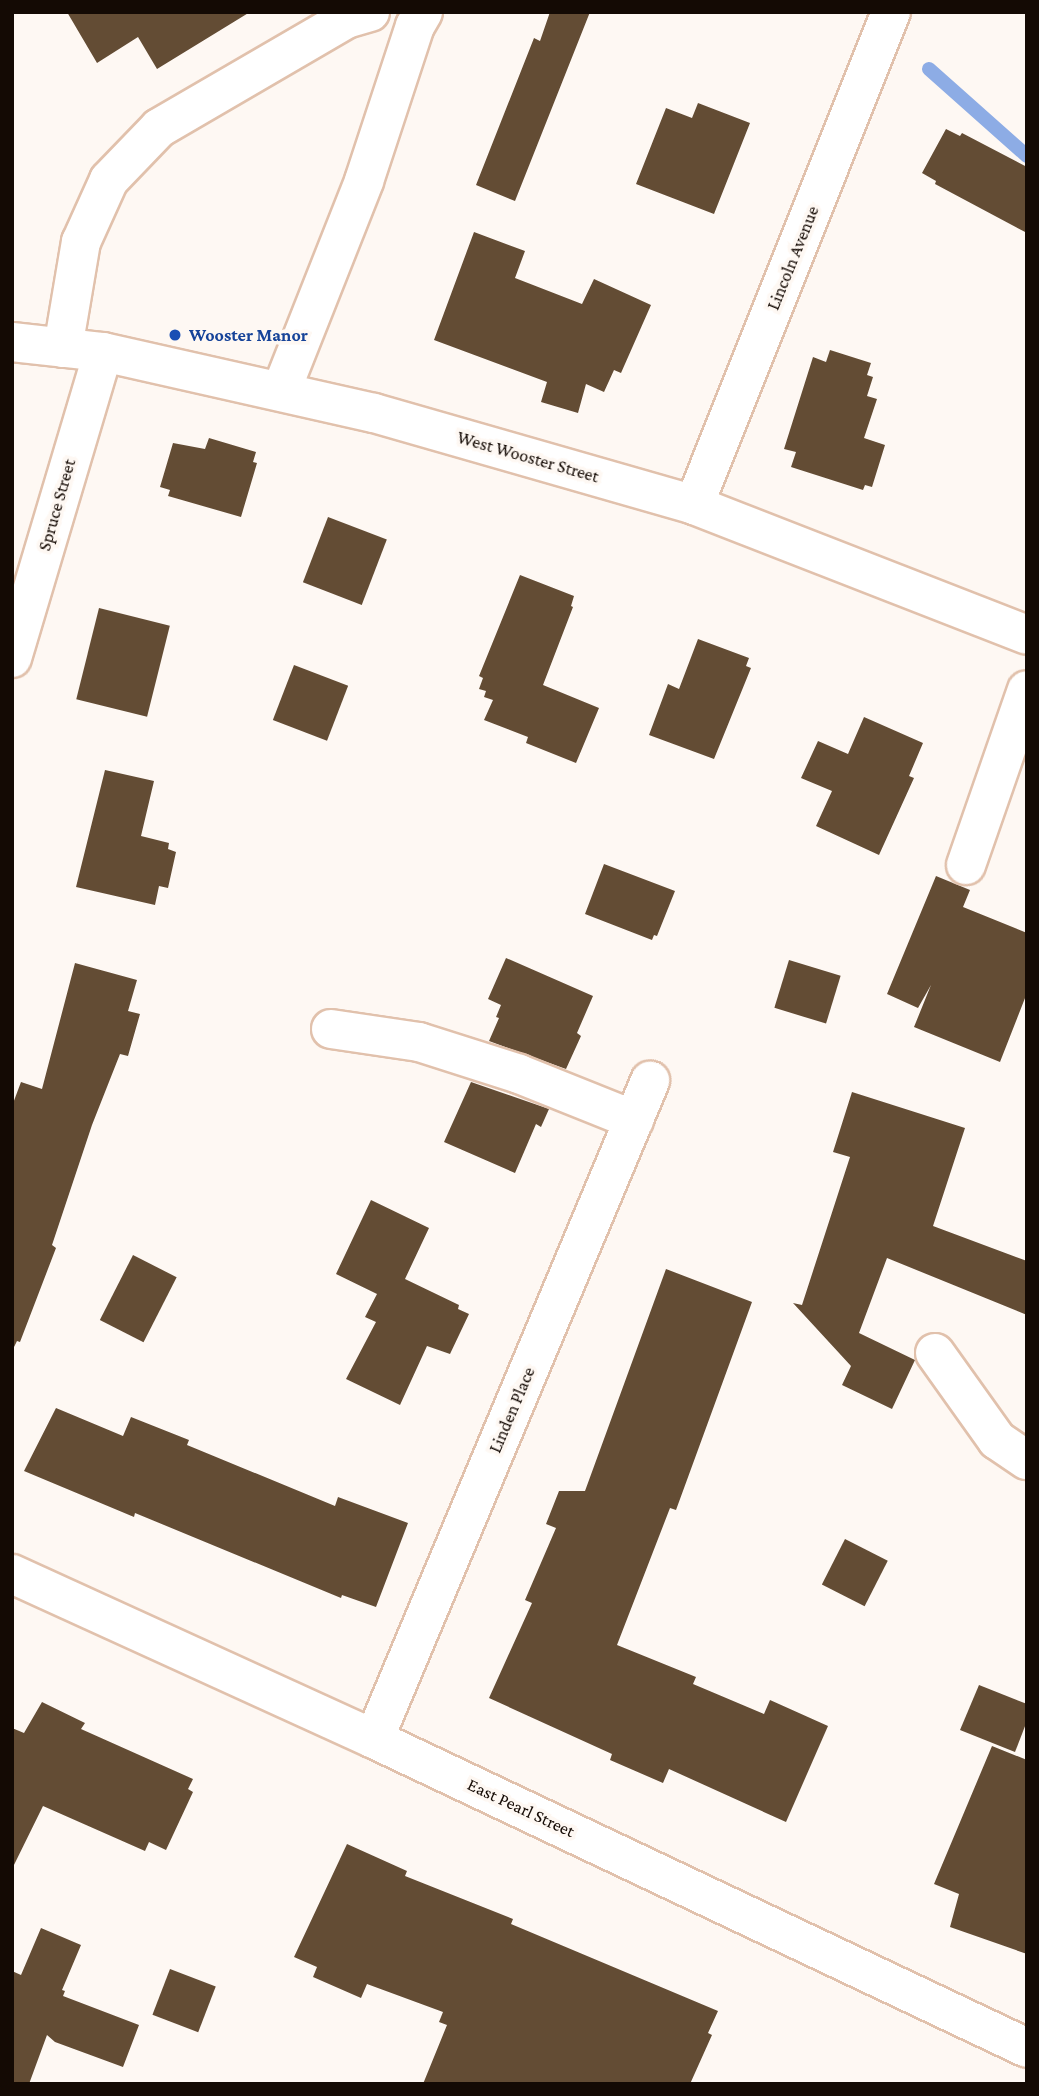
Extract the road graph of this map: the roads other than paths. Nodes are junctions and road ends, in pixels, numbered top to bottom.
1 (370, 12) edge
2 (423, 12) edge
3 (891, 12) edge
4 (12, 342) edge
5 (63, 348) junction
6 (103, 352) junction
7 (281, 391) junction
8 (694, 505) junction
9 (1027, 635) edge
10 (12, 658) edge
11 (1027, 690) edge
12 (966, 865) dead end
13 (331, 1030) dead end
14 (650, 1081) dead end
15 (634, 1120) junction
16 (934, 1353) dead end
17 (1027, 1460) edge
18 (12, 1574) edge
19 (374, 1739) junction
20 (1027, 2048) edge

1 - 5 street
2 - 7 street
3 - 8 street, Lincoln Avenue
4 - 5 street, West Wooster Street
5 - 6 street, West Wooster Street
6 - 7 street, West Wooster Street
6 - 10 street, Spruce Street
7 - 8 street, West Wooster Street
8 - 9 street, West Wooster Street
11 - 12 street
13 - 15 street
14 - 15 street, Linden Place
15 - 19 street, Linden Place
16 - 17 street
18 - 19 street, East Pearl Street
19 - 20 street, East Pearl Street

